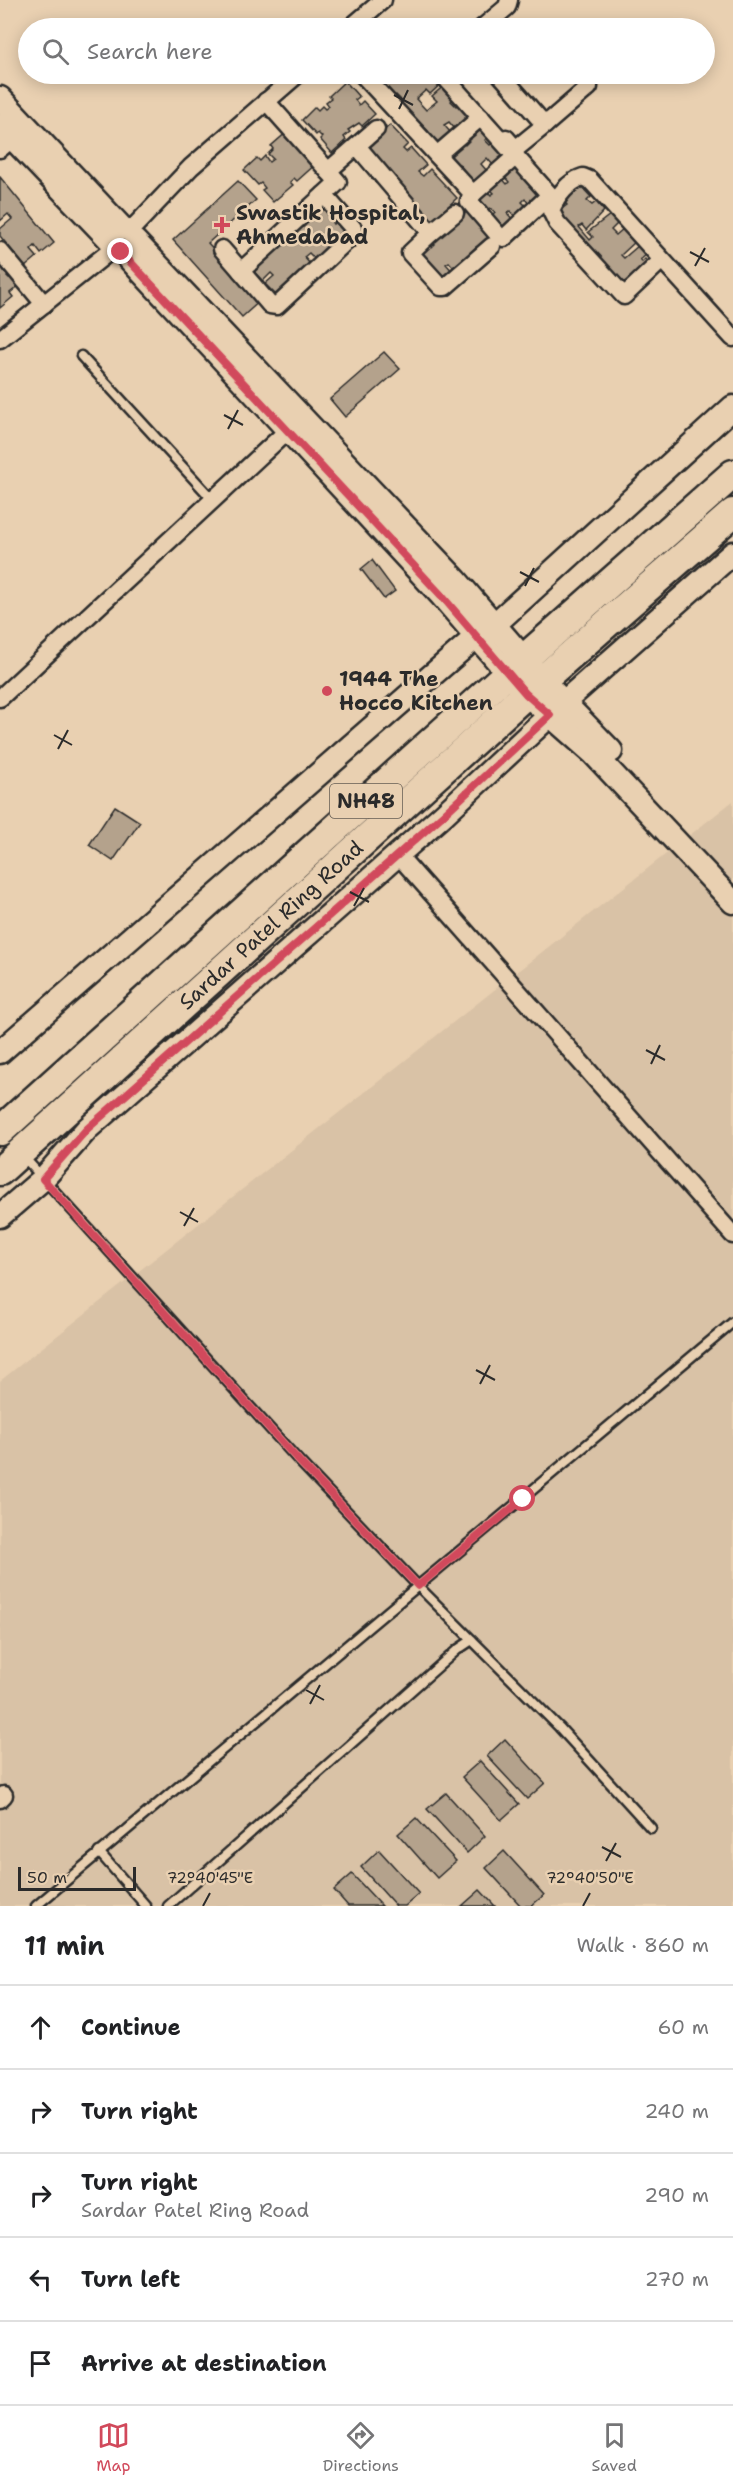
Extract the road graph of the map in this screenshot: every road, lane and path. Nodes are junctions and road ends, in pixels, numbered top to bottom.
1 (383, 0) edge
2 (509, 0) edge
3 (362, 18) edge
4 (494, 18) edge
5 (286, 84) edge
6 (371, 84) edge
7 (451, 84) edge
8 (459, 84) edge
9 (511, 84) edge
10 (589, 84) edge
11 (0, 98) edge
12 (266, 101) junction
13 (481, 117) junction
14 (544, 124) junction
15 (376, 129) dead end
16 (4, 137) edge
17 (357, 146) junction
18 (437, 155) junction
19 (516, 156) junction
20 (328, 171) junction
21 (473, 194) junction
22 (324, 195) junction
23 (455, 213) dead end
24 (431, 233) junction
25 (123, 240) junction
26 (492, 246) dead end
27 (222, 249) dead end
28 (0, 251) edge
29 (662, 260) junction
30 (241, 271) junction
31 (44, 304) junction
32 (733, 338) edge
33 (0, 339) edge
34 (81, 356) dead end
35 (733, 407) edge
36 (287, 431) junction
37 (733, 474) edge
38 (213, 500) junction
39 (733, 513) edge
40 (733, 553) edge
41 (486, 630) junction
42 (526, 676) junction
43 (0, 698) edge
44 (557, 708) junction
45 (398, 855) junction
46 (733, 881) edge
47 (733, 902) edge
48 (0, 1052) edge
49 (0, 1131) edge
50 (10, 1162) edge
51 (43, 1179) junction
52 (0, 1216) edge
53 (733, 1235) edge
54 (733, 1322) edge
55 (418, 1586) junction
56 (472, 1640) junction
57 (651, 1828) dead end
58 (99, 1852) junction
59 (36, 1906) edge
60 (146, 1906) edge
61 (168, 1906) edge

1 - 3 street
2 - 4 street
5 - 12 street
6 - 18 street
7 - 13 street
8 - 14 street
9 - 14 street
10 - 14 street
11 - 25 street
12 - 20 street
12 - 25 street
13 - 18 street
13 - 19 street
15 - 17 street
16 - 25 street
17 - 20 street
17 - 24 street
18 - 21 street
19 - 21 street
19 - 21 street
20 - 22 street
22 - 30 street
22 - 30 street
23 - 24 street
24 - 26 street
25 - 31 street
25 - 36 street
25 - 41 street
27 - 30 street
28 - 31 street
29 - 29 street
29 - 32 street
31 - 33 street
34 - 38 lane
35 - 41 street
36 - 38 street
36 - 41 street
37 - 42 highway, Sardar Patel Ring Road / NH48
38 - 43 street
39 - 42 highway, Sardar Patel Ring Road / NH48
40 - 44 street, Sardar Patel Ring Road
41 - 42 street
41 - 48 street
42 - 44 street
42 - 49 highway, Sardar Patel Ring Road / NH48
42 - 50 highway, Sardar Patel Ring Road / NH48
44 - 45 street, Sardar Patel Ring Road
44 - 46 street
44 - 47 street
45 - 51 street, Sardar Patel Ring Road
45 - 53 street
50 - 51 lane
51 - 52 street, Sardar Patel Ring Road
51 - 55 lane
54 - 55 lane
55 - 56 lane
55 - 58 lane
56 - 57 lane
56 - 61 lane
58 - 59 lane
58 - 60 lane

